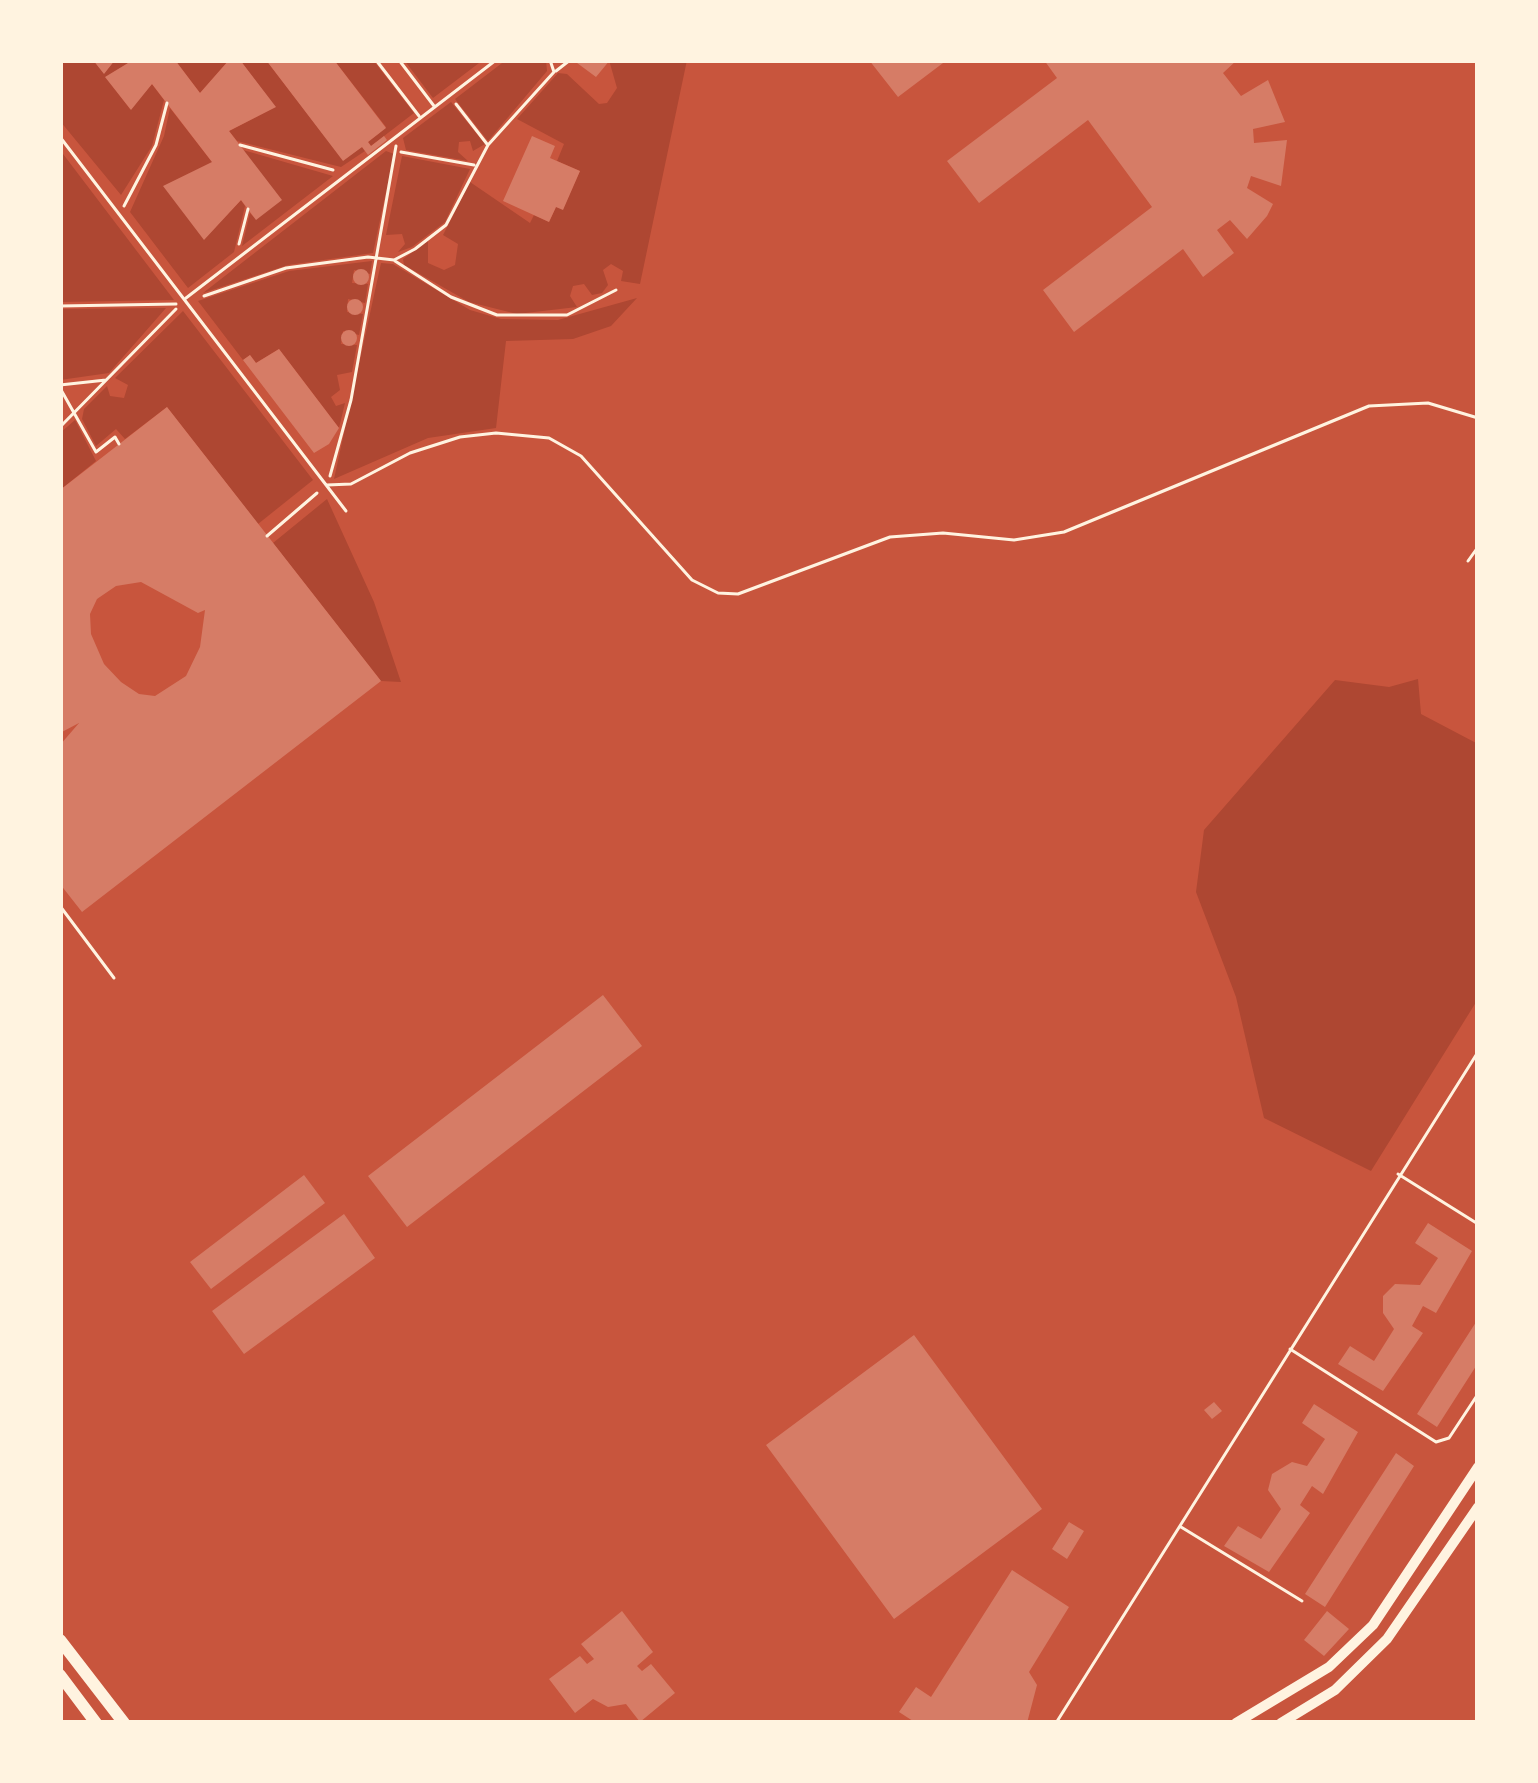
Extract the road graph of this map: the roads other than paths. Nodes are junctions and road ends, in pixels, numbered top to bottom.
1 (376, 60) edge
2 (399, 60) edge
3 (496, 60) edge
4 (435, 107) junction
5 (421, 118) junction
6 (60, 137) edge
7 (184, 299) junction
8 (1478, 418) edge
9 (327, 485) junction
10 (346, 511) dead end
11 (1478, 547) edge
12 (1468, 561) dead end
13 (60, 906) edge
14 (114, 978) dead end
15 (1478, 1052) edge
16 (1397, 1174) junction
17 (1478, 1224) edge
18 (1288, 1348) junction
19 (1478, 1394) edge
20 (1478, 1467) edge
21 (1478, 1507) edge
22 (1178, 1526) junction
23 (1303, 1601) dead end
24 (60, 1640) edge
25 (60, 1676) edge
26 (96, 1723) edge
27 (124, 1723) edge
28 (1056, 1723) edge
29 (1236, 1723) edge
30 (1281, 1723) edge

1 - 5 lane
2 - 4 lane
3 - 4 lane
4 - 5 lane
5 - 7 lane
6 - 7 lane
7 - 9 lane
8 - 9 lane
9 - 10 lane
11 - 12 lane
13 - 14 lane
15 - 16 lane
16 - 17 lane
16 - 18 lane
18 - 19 lane
18 - 22 lane
20 - 29 main road
21 - 30 main road
22 - 23 lane
22 - 28 lane
24 - 27 main road
25 - 26 main road

